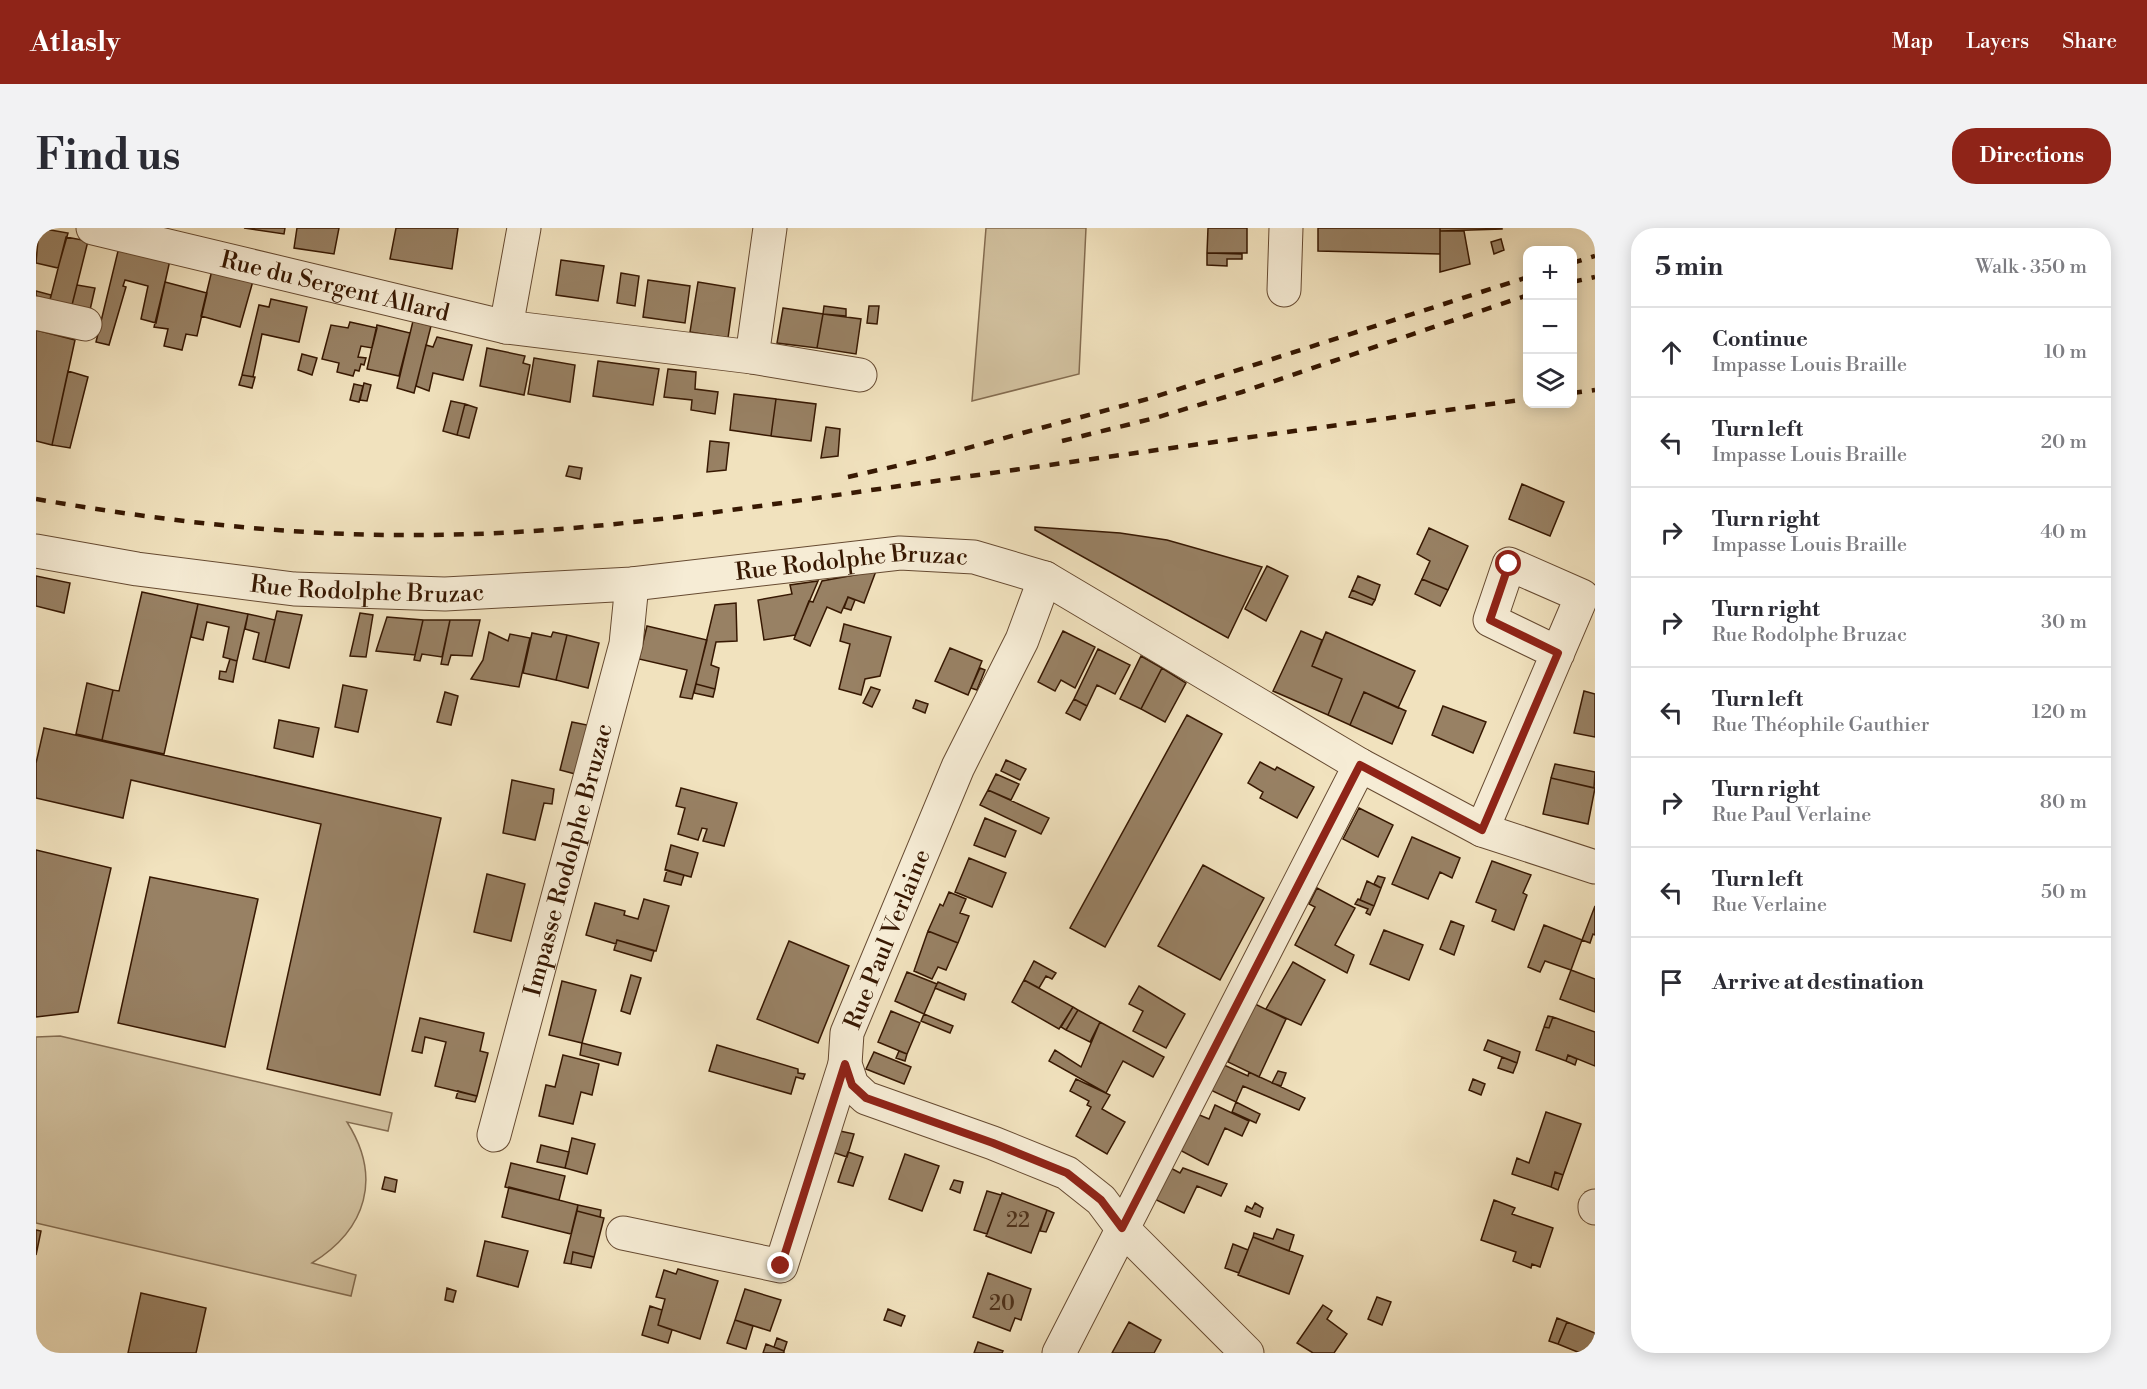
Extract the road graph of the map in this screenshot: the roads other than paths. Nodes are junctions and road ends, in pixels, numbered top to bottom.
1 (93, 228) edge
2 (524, 228) edge
3 (770, 228) edge
4 (1286, 228) edge
5 (1284, 290) dead end
6 (36, 313) edge
7 (85, 324) dead end
8 (506, 327) junction
9 (752, 357) junction
10 (860, 375) dead end
11 (36, 551) edge
12 (1045, 578) junction
13 (632, 584) junction
14 (1558, 653) dead end
15 (1360, 765) junction
16 (1482, 830) junction
17 (1595, 867) edge
18 (845, 1064) junction
19 (494, 1135) dead end
20 (1122, 1228) junction
21 (624, 1233) dead end
22 (1059, 1353) edge
23 (1247, 1353) edge

1 - 8 street, Rue du Sergent Allard
2 - 8 street
3 - 9 street
4 - 5 street
6 - 7 street
8 - 9 street, Rue du Sergent Allard
9 - 10 street, Rue du Sergent Allard
11 - 13 street, Rue Rodolphe Bruzac
12 - 13 street, Rue Rodolphe Bruzac
12 - 15 street, Rue Rodolphe Bruzac
12 - 18 street, Rue Paul Verlaine
13 - 19 street, Impasse Rodolphe Bruzac
14 - 16 street
15 - 16 street, Rue Rodolphe Bruzac
15 - 20 street
16 - 17 street, Rue Rodolphe Bruzac
18 - 20 street, Rue Paul Verlaine
18 - 21 street
20 - 22 street
20 - 23 street, Rue Paul Verlaine

